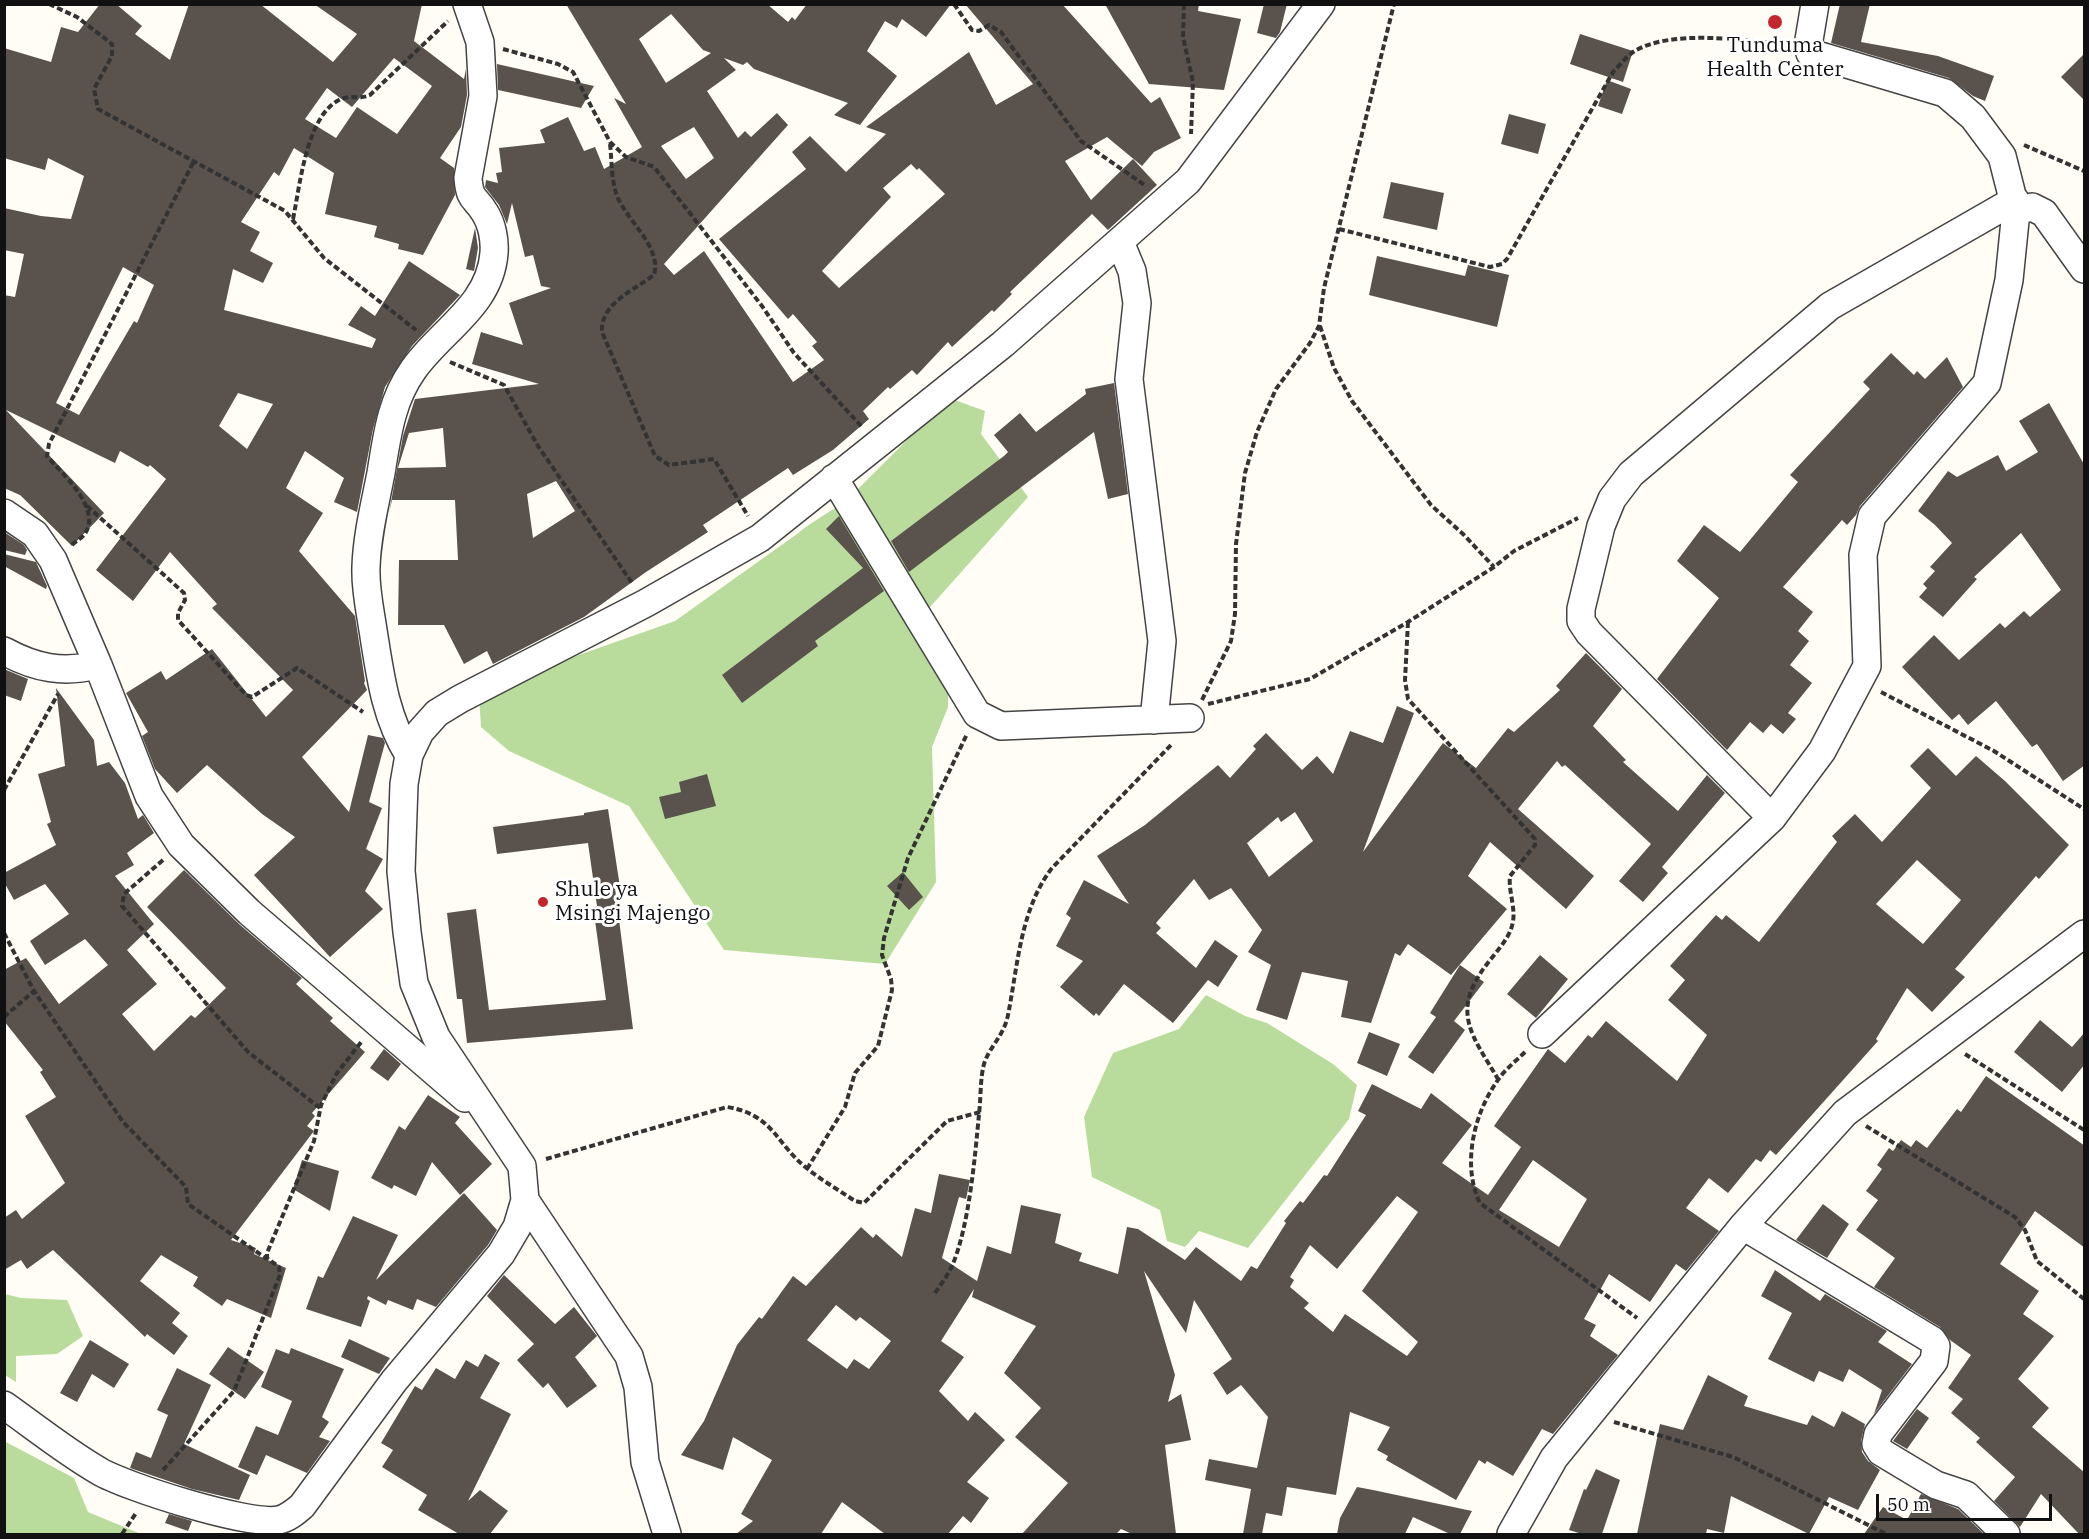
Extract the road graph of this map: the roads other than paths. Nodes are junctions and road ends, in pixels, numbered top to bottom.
1 (1322, 4) edge
2 (1815, 4) edge
3 (462, 9) edge
4 (2016, 205) junction
5 (1120, 243) junction
6 (2085, 269) edge
7 (834, 478) junction
8 (4, 513) edge
9 (4, 651) edge
10 (99, 665) junction
11 (1190, 718) road end
12 (1154, 720) junction
13 (403, 745) junction
14 (1772, 818) junction
15 (2085, 934) edge
16 (1542, 1034) road end
17 (487, 1116) junction
18 (525, 1200) junction
19 (1743, 1226) junction
20 (4, 1405) edge
21 (668, 1534) edge
22 (1511, 1534) edge
23 (2006, 1534) edge

1 - 5 street
2 - 4 street
3 - 13 street
4 - 6 street
4 - 14 street
4 - 14 street
5 - 7 street
5 - 12 street
7 - 12 street
7 - 13 street
8 - 10 street
9 - 10 street
10 - 17 street
11 - 12 street
13 - 17 street
14 - 16 street
15 - 19 street
17 - 18 street
18 - 20 street
18 - 21 street
19 - 22 street
19 - 23 street

